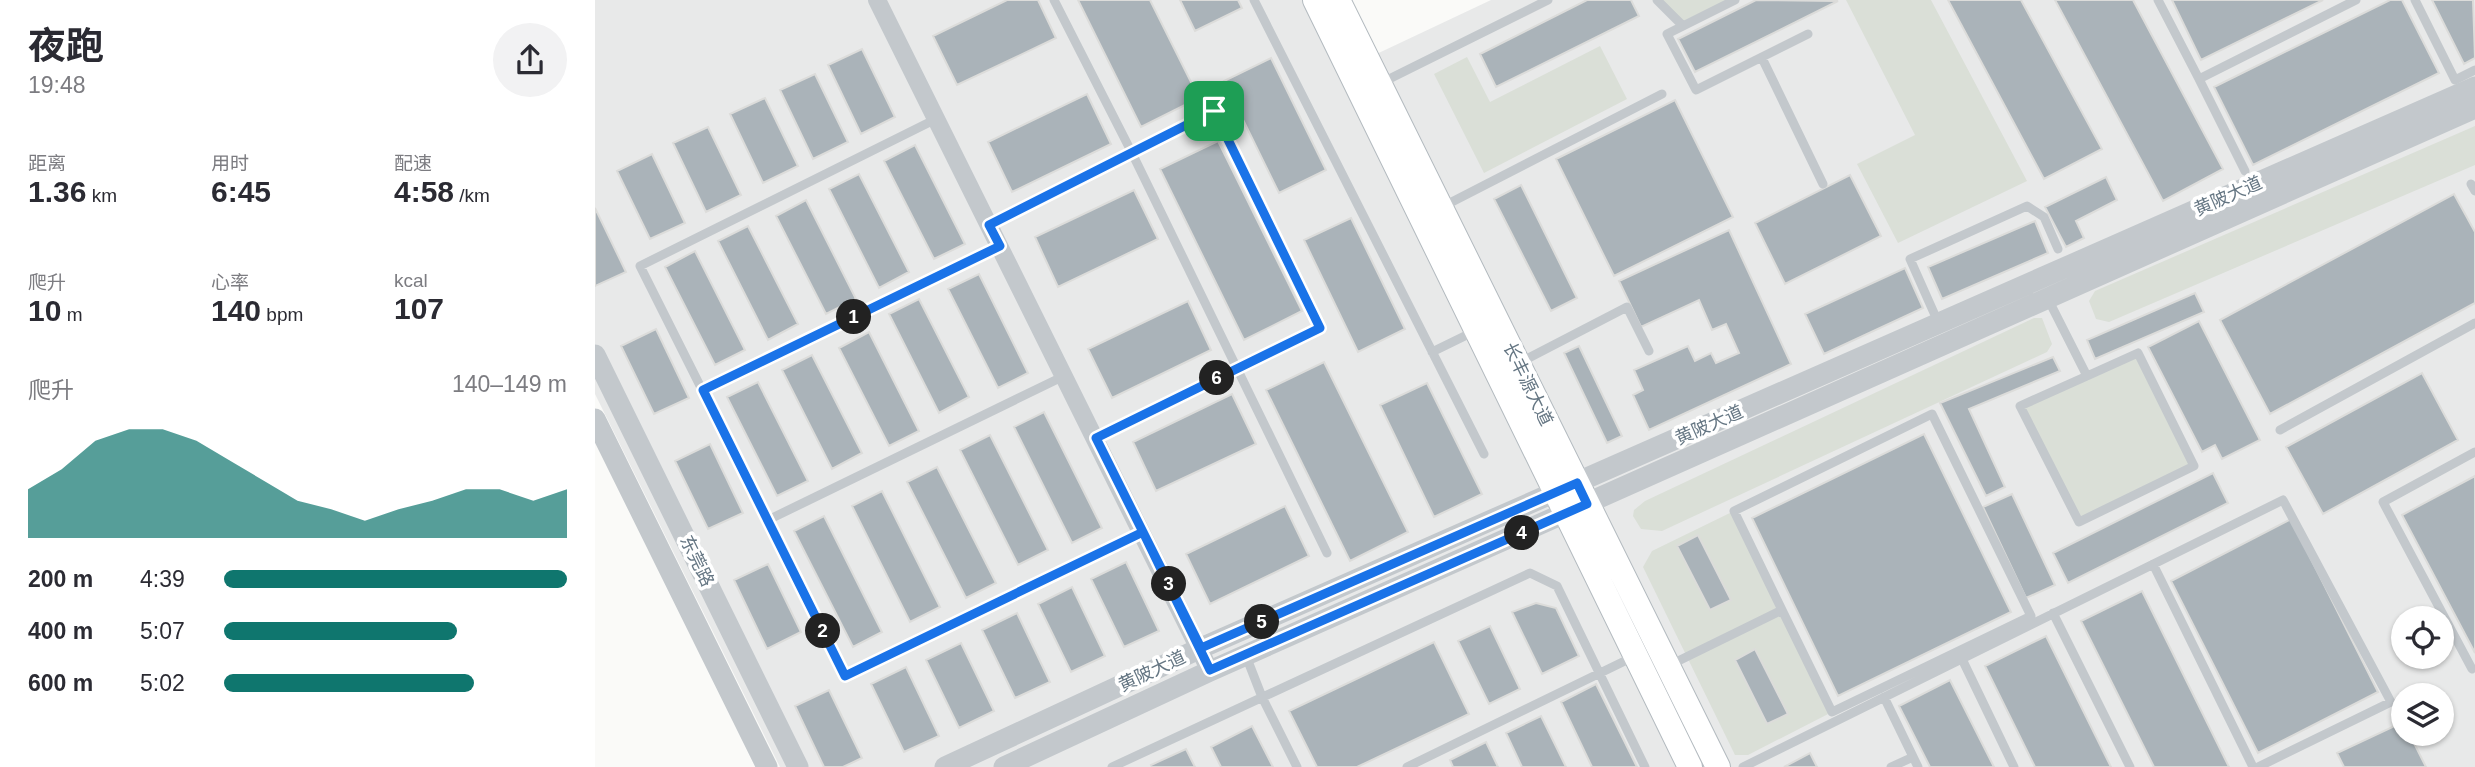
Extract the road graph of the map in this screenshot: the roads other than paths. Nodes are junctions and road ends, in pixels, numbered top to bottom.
1 (877, 0) edge
2 (1054, 0) edge
3 (1255, 0) edge
4 (1315, 0) edge
5 (1338, 0) edge
6 (1548, 0) edge
7 (1657, 0) edge
8 (1735, 0) edge
9 (2158, 0) edge
10 (2356, 0) edge
11 (2415, 0) edge
12 (1683, 26) junction
13 (1808, 34) dead end
14 (1762, 58) junction
15 (2475, 70) edge
16 (2199, 79) junction
17 (1380, 84) junction
18 (2475, 87) edge
19 (1663, 94) dead end
20 (2475, 108) edge
21 (936, 119) junction
22 (1132, 152) junction
23 (2245, 171) dead end
24 (1823, 184) dead end
25 (1441, 208) junction
26 (989, 225) junction
27 (1000, 246) junction
28 (2058, 249) dead end
29 (2048, 299) junction
30 (2475, 323) edge
31 (1938, 324) junction
32 (1477, 331) junction
33 (1649, 351) dead end
34 (1432, 352) junction
35 (595, 355) edge
36 (1518, 363) junction
37 (1236, 369) junction
38 (1064, 376) junction
39 (2087, 376) junction
40 (703, 390) junction
41 (595, 419) edge
42 (2280, 430) dead end
43 (1096, 438) junction
44 (2475, 452) edge
45 (1483, 454) dead end
46 (1571, 498) junction
47 (768, 520) junction
48 (1143, 532) junction
49 (1327, 553) dead end
50 (2153, 564) junction
51 (1783, 610) junction
52 (2053, 613) junction
53 (1201, 648) junction
54 (1246, 656) junction
55 (1635, 656) junction
56 (1962, 659) junction
57 (1668, 666) junction
58 (2472, 669) dead end
59 (1210, 670) junction
60 (1599, 673) junction
61 (1262, 697) junction
62 (1884, 697) junction
63 (1913, 757) junction
64 (767, 767) edge
65 (798, 767) edge
66 (945, 767) edge
67 (1004, 767) edge
68 (1112, 767) edge
69 (1297, 767) edge
70 (1407, 767) edge
71 (1645, 767) edge
72 (1690, 767) edge
73 (1718, 767) edge
74 (1744, 767) edge
75 (1891, 767) edge
76 (1918, 767) edge
77 (2014, 767) edge
78 (2130, 767) edge
79 (2253, 767) edge
80 (2258, 767) edge

1 - 21 street
2 - 22 lane
3 - 34 lane
4 - 32 main road, 长丰源大道
5 - 17 main road, 长丰源大道
6 - 17 lane
7 - 12 lane
8 - 12 lane
9 - 16 lane
10 - 16 lane
11 - 15 lane
12 - 14 lane
13 - 14 lane
14 - 24 lane
16 - 23 lane
17 - 25 main road, 长丰源大道
18 - 31 street, 黄陂大道
19 - 25 lane
20 - 29 street, 黄陂大道
21 - 26 street
21 - 40 lane
22 - 26 lane
22 - 37 lane
22 - 37 lane
25 - 36 main road, 长丰源大道
26 - 27 street
27 - 38 street
27 - 40 lane
28 - 31 lane
29 - 39 lane
29 - 46 street, 黄陂大道
30 - 42 lane
31 - 46 street, 黄陂大道
32 - 34 lane
32 - 46 main road, 长丰源大道
33 - 36 lane
34 - 45 lane
35 - 65 street, 东莞路
36 - 46 main road, 长丰源大道
37 - 43 lane
37 - 49 lane
38 - 43 street
38 - 47 lane
39 - 39 lane
40 - 47 lane
41 - 64 street, 东莞路
43 - 48 street
44 - 58 lane
46 - 53 street, 黄陂大道
46 - 54 street, 黄陂大道
46 - 55 main road, 长丰源大道
46 - 57 main road, 长丰源大道
47 - 48 lane
48 - 53 street
50 - 52 lane
50 - 79 lane
50 - 80 lane
51 - 51 lane
51 - 57 lane
52 - 56 lane
52 - 78 lane
53 - 59 street
53 - 66 street, 黄陂大道
54 - 59 street, 黄陂大道
54 - 61 lane
55 - 60 lane
55 - 72 main road, 长丰源大道
56 - 62 lane
56 - 77 lane
57 - 73 main road, 长丰源大道
59 - 67 street, 黄陂大道
60 - 61 lane
60 - 70 lane
60 - 71 lane
61 - 68 lane
61 - 69 lane
62 - 63 lane
62 - 74 lane
63 - 75 lane
63 - 76 lane

